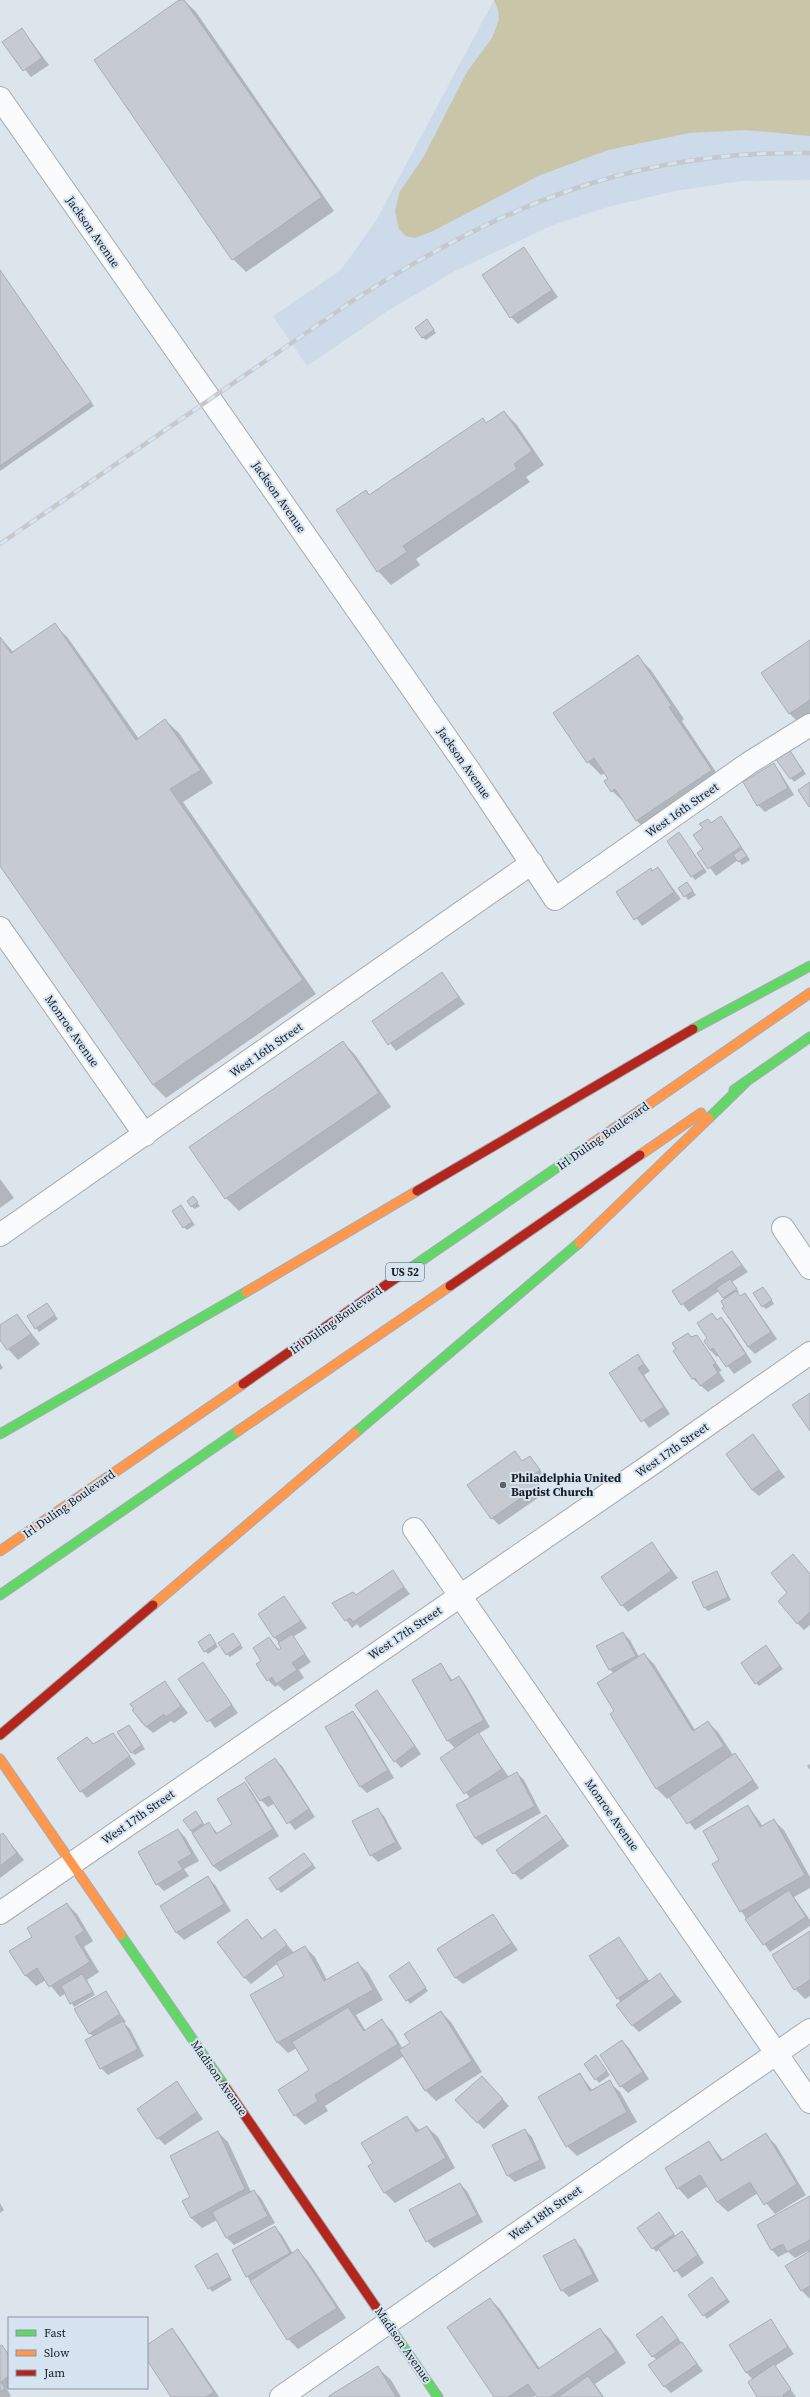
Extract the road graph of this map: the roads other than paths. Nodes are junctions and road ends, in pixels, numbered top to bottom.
1 (0, 98) edge
2 (810, 725) edge
3 (532, 863) junction
4 (555, 899) joint
5 (0, 928) edge
6 (810, 966) edge
7 (810, 993) edge
8 (810, 1038) edge
9 (746, 1082) junction
10 (145, 1135) junction
11 (783, 1228) dead end
12 (0, 1235) edge
13 (810, 1268) edge
14 (810, 1353) edge
15 (0, 1434) edge
16 (414, 1529) dead end
17 (0, 1551) edge
18 (0, 1595) edge
19 (460, 1596) junction
20 (0, 1735) edge
21 (0, 1759) edge
22 (71, 1864) junction
23 (0, 1913) edge
24 (810, 2030) edge
25 (776, 2053) junction
26 (810, 2102) edge
27 (387, 2323) junction
28 (281, 2397) edge
29 (438, 2397) edge

1 - 3 street, Jackson Avenue
2 - 4 street, West 16th Street
3 - 4 street, Jackson Avenue
3 - 10 street, West 16th Street
5 - 10 street, Monroe Avenue
6 - 15 main road
7 - 17 main road, Irl Duling Boulevard / US 52
8 - 9 main road
9 - 18 main road
9 - 20 main road
10 - 12 street, West 16th Street
11 - 13 street
14 - 19 street, West 17th Street
16 - 19 street, Monroe Avenue
19 - 22 street, West 17th Street
19 - 25 street, Monroe Avenue
21 - 22 main road, Madison Avenue
22 - 23 street, West 17th Street
22 - 27 main road, Madison Avenue
24 - 25 street, West 18th Street
25 - 26 street, Monroe Avenue
25 - 27 street, West 18th Street
27 - 28 street, West 18th Street
27 - 29 main road, Madison Avenue

